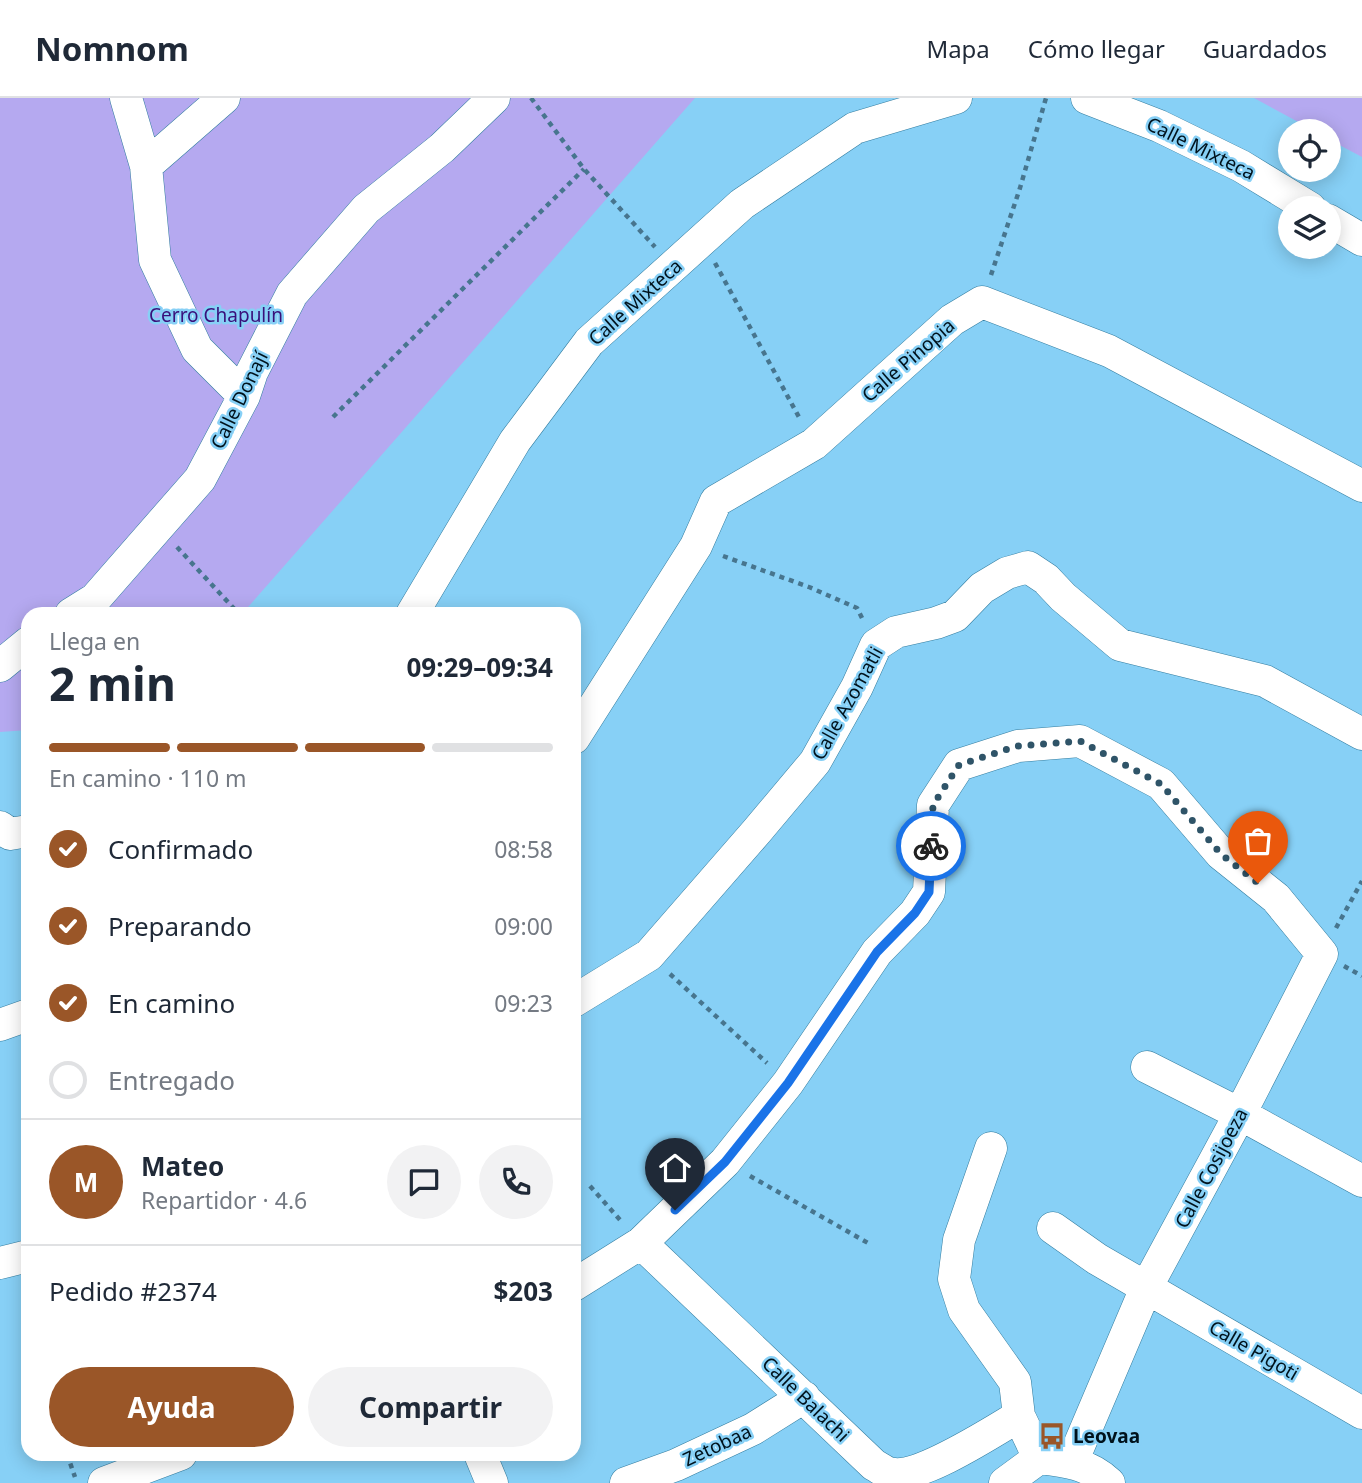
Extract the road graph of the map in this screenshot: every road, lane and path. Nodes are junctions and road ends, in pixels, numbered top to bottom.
1 (126, 98) edge
2 (224, 98) edge
3 (494, 98) edge
4 (531, 98) edge
5 (956, 98) edge
6 (1046, 98) edge
7 (1087, 98) edge
8 (146, 166) junction
9 (584, 169) junction
10 (1290, 196) edge
11 (1341, 228) edge
12 (1362, 240) edge
13 (700, 243) junction
14 (672, 265) junction
15 (982, 302) junction
16 (244, 396) junction
17 (333, 417) dead end
18 (814, 444) junction
19 (1362, 486) edge
20 (157, 526) junction
21 (696, 547) junction
22 (82, 607) edge
23 (232, 607) edge
24 (416, 607) edge
25 (876, 645) junction
26 (21, 649) edge
27 (0, 666) edge
28 (581, 727) edge
29 (1362, 734) edge
30 (0, 827) edge
31 (21, 832) edge
32 (1362, 881) edge
33 (1322, 954) junction
34 (649, 955) junction
35 (581, 997) edge
36 (1147, 1067) dead end
37 (788, 1083) junction
38 (1240, 1114) junction
39 (991, 1147) dead end
40 (725, 1162) junction
41 (1362, 1181) edge
42 (590, 1186) dead end
43 (1053, 1228) dead end
44 (641, 1243) junction
45 (868, 1243) dead end
46 (21, 1258) edge
47 (0, 1263) edge
48 (581, 1281) edge
49 (1146, 1288) junction
50 (804, 1397) junction
51 (1362, 1413) edge
52 (1019, 1416) junction
53 (1040, 1458) junction
54 (69, 1461) edge
55 (162, 1461) edge
56 (483, 1461) edge
57 (1072, 1462) junction
58 (77, 1483) edge
59 (104, 1483) edge
60 (492, 1483) edge
61 (626, 1483) edge
62 (1005, 1483) edge
63 (1109, 1483) edge

1 - 8 street
2 - 8 street
3 - 16 street, Calle Donají
4 - 9 path
5 - 13 street, Calle Mixteca
6 - 15 path
7 - 10 street, Calle Mixteca
8 - 16 street
9 - 14 path
9 - 17 path
11 - 12 street
13 - 14 street, Calle Mixteca
13 - 18 path
14 - 24 street, Calle Mixteca
15 - 18 street, Calle Pinopia
15 - 19 street
16 - 20 street, Calle Donají
18 - 21 street, Calle Pinopia
20 - 22 street, Calle Donají
20 - 23 path
21 - 25 path
21 - 28 street, Calle Pinopia
25 - 29 street, Calle Azomatli
25 - 34 street, Calle Azomatli
26 - 27 street
30 - 31 street
32 - 33 path
33 - 37 street
33 - 38 street, Calle Cosijoeza
34 - 35 street, Calle Azomatli
34 - 37 path
36 - 38 street
37 - 40 street
38 - 41 street
38 - 49 street, Calle Cosijoeza
39 - 52 street
40 - 44 street
40 - 45 path
42 - 44 path
43 - 49 street
44 - 48 street
44 - 50 street, Calle Balachi
46 - 47 street
49 - 51 street, Calle Pigoti
49 - 57 street, Calle Cosijoeza
50 - 52 street, Calle Balachi
50 - 61 street, Zetobaa
52 - 53 street
53 - 57 street
53 - 62 street
54 - 58 path
55 - 59 street
56 - 60 street
57 - 63 street

